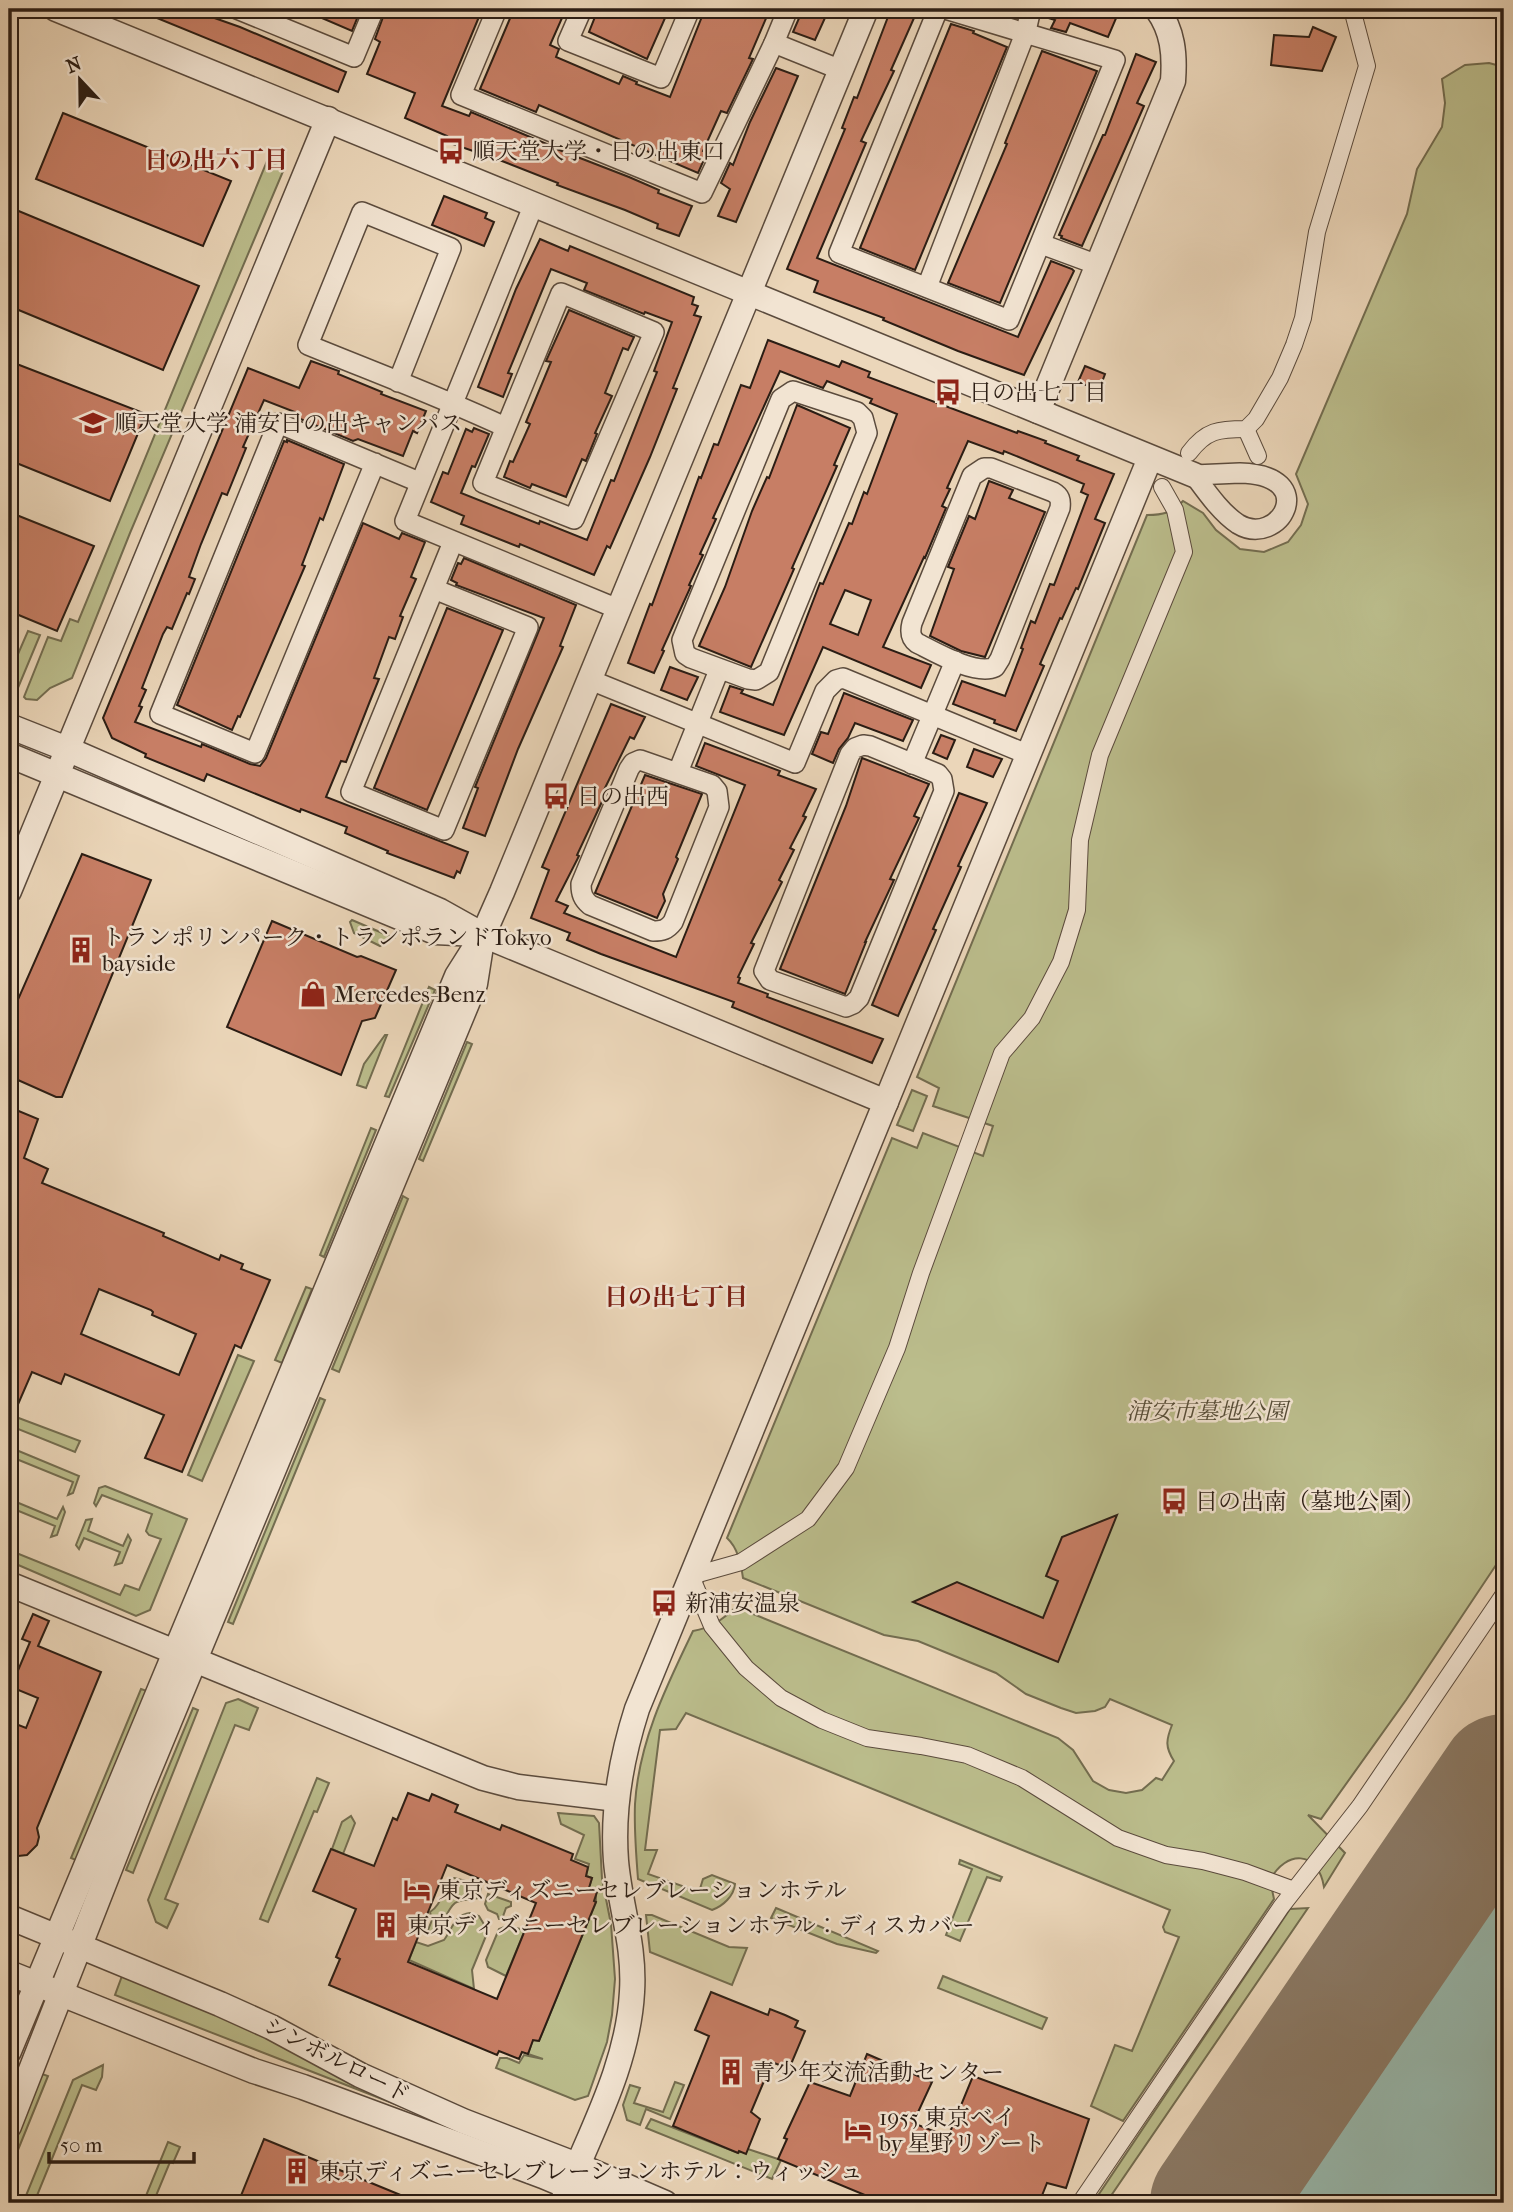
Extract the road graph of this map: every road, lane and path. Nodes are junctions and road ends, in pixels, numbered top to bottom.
1 (58, 9) edge
2 (237, 9) edge
3 (374, 9) edge
4 (497, 9) edge
5 (582, 9) edge
6 (690, 9) edge
7 (788, 9) edge
8 (866, 9) edge
9 (938, 9) edge
10 (945, 9) edge
11 (1031, 9) edge
12 (1157, 9) edge
13 (1352, 9) edge
14 (1026, 32) junction
15 (774, 43) junction
16 (841, 70) junction
17 (328, 119) junction
18 (534, 204) junction
19 (1041, 244) junction
20 (1098, 265) junction
21 (927, 287) junction
22 (747, 294) junction
23 (398, 382) junction
24 (454, 403) junction
25 (1038, 411) junction
26 (505, 427) junction
27 (1246, 429) junction
28 (1258, 456) dead end
29 (1150, 458) junction
30 (375, 463) junction
31 (1191, 464) joint
32 (419, 482) junction
33 (1161, 487) dead end
34 (453, 542) junction
35 (434, 589) junction
36 (618, 609) junction
37 (955, 661) junction
38 (719, 670) junction
39 (588, 679) junction
40 (933, 715) junction
41 (697, 724) junction
42 (9, 726) edge
43 (67, 749) junction
44 (9, 755) edge
45 (1029, 755) junction
46 (912, 764) junction
47 (678, 772) junction
48 (56, 774) junction
49 (9, 891) edge
50 (483, 935) junction
51 (886, 1102) junction
52 (691, 1576) junction
53 (9, 1584) edge
54 (1504, 1594) edge
55 (185, 1656) junction
56 (617, 1799) junction
57 (1294, 1890) junction
58 (9, 1917) edge
59 (56, 1936) junction
60 (79, 1946) junction
61 (9, 1973) edge
62 (36, 1983) junction
63 (60, 1993) junction
64 (9, 2051) edge
65 (9, 2126) edge
66 (570, 2185) edge
67 (607, 2203) edge
68 (665, 2203) edge
69 (1080, 2203) edge

1 - 17 street
2 - 3 street
4 - 15 street
5 - 6 street
7 - 15 street
8 - 16 street
9 - 21 street
10 - 14 street
11 - 14 street
12 - 20 street
13 - 27 street
14 - 19 street
14 - 21 street
15 - 16 street
16 - 22 street
17 - 18 street
17 - 43 street
18 - 22 street
18 - 24 street
19 - 20 street
19 - 21 street
20 - 25 street
22 - 25 street
22 - 36 street
23 - 23 street
23 - 24 street
24 - 26 street
24 - 32 street
25 - 29 street
26 - 26 street
27 - 28 street
27 - 31 street
29 - 31 street
29 - 45 street
30 - 30 street
30 - 32 street
32 - 34 street
33 - 52 street
34 - 35 street
34 - 36 street
35 - 35 street
36 - 39 street
37 - 37 street
37 - 40 street
38 - 38 street
38 - 41 street
39 - 41 street
39 - 50 street
40 - 41 street
40 - 45 street
40 - 46 street
41 - 47 street
42 - 43 street
43 - 48 street
43 - 50 street
44 - 48 street
45 - 51 street
46 - 46 street
47 - 47 street
48 - 49 street
48 - 50 street
50 - 51 street
50 - 55 street
51 - 52 street
52 - 56 street
52 - 57 street
53 - 55 street
54 - 57 street
55 - 56 street
55 - 59 street
55 - 60 street
56 - 66 street
57 - 69 street
58 - 59 street, シンボルロード
59 - 60 street, シンボルロード
59 - 62 street
60 - 63 street
60 - 66 street, シンボルロード
61 - 62 street, シンボルロード
62 - 63 street, シンボルロード
62 - 64 street
63 - 65 street
63 - 66 street, シンボルロード
66 - 67 street, シンボルロード
66 - 68 street, シンボルロード

